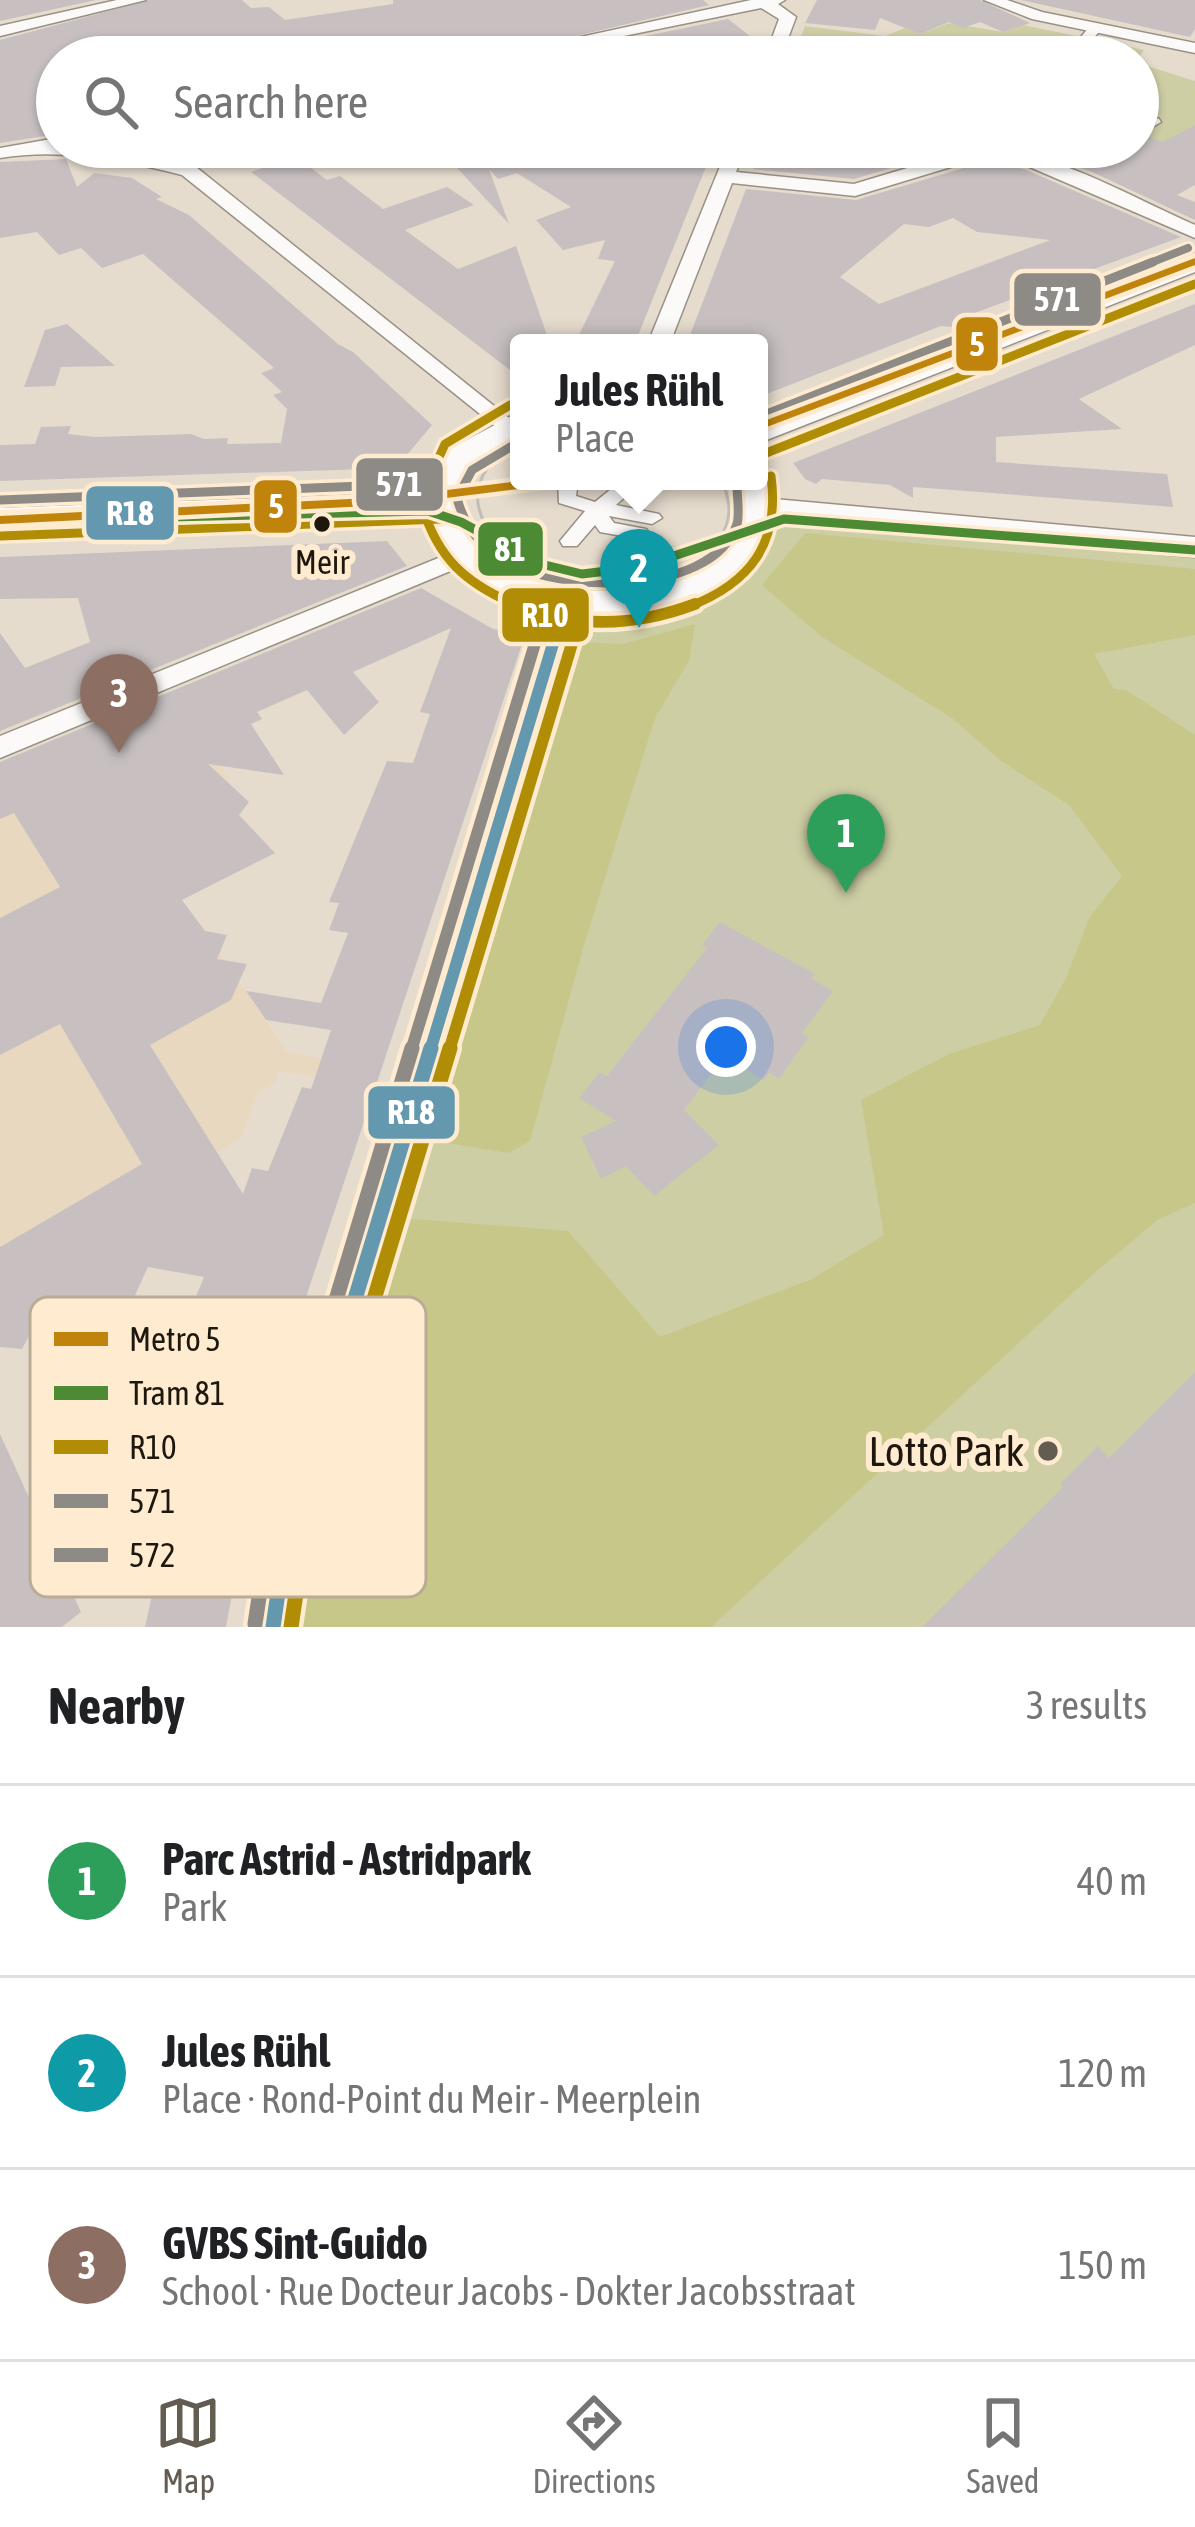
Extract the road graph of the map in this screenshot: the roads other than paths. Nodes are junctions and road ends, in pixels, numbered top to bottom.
1 (138, 0) edge
2 (992, 0) edge
3 (768, 1) edge
4 (1096, 28) junction
5 (0, 31) edge
6 (599, 36) edge
7 (780, 36) edge
8 (1089, 36) edge
9 (1136, 36) edge
10 (1159, 41) edge
11 (1195, 48) edge
12 (36, 147) edge
13 (0, 153) edge
14 (177, 168) edge
15 (190, 168) edge
16 (729, 168) edge
17 (926, 168) edge
18 (1047, 168) edge
19 (189, 171) junction
20 (725, 177) junction
21 (1195, 232) edge
22 (1195, 265) edge
23 (663, 334) edge
24 (510, 420) edge
25 (510, 426) edge
26 (768, 432) edge
27 (567, 490) edge
28 (757, 495) edge
29 (602, 498) edge
30 (440, 501) junction
31 (0, 518) edge
32 (645, 526) dead end
33 (569, 541) dead end
34 (1195, 547) edge
35 (463, 556) junction
36 (566, 602) junction
37 (0, 748) edge
38 (356, 1297) edge
39 (277, 1597) edge
40 (273, 1627) edge

1 - 5 street
2 - 4 street
3 - 6 street
3 - 7 street
4 - 8 street
4 - 9 street
10 - 11 street
12 - 13 street
14 - 19 street
15 - 19 street
16 - 20 street
17 - 20 street
18 - 21 street
19 - 24 street
20 - 23 street
22 - 26 street
25 - 30 street
27 - 29 street
28 - 34 street
28 - 36 street
29 - 32 street
29 - 33 street
30 - 31 street
30 - 35 street
35 - 36 street
35 - 37 street
36 - 38 street
39 - 40 street

